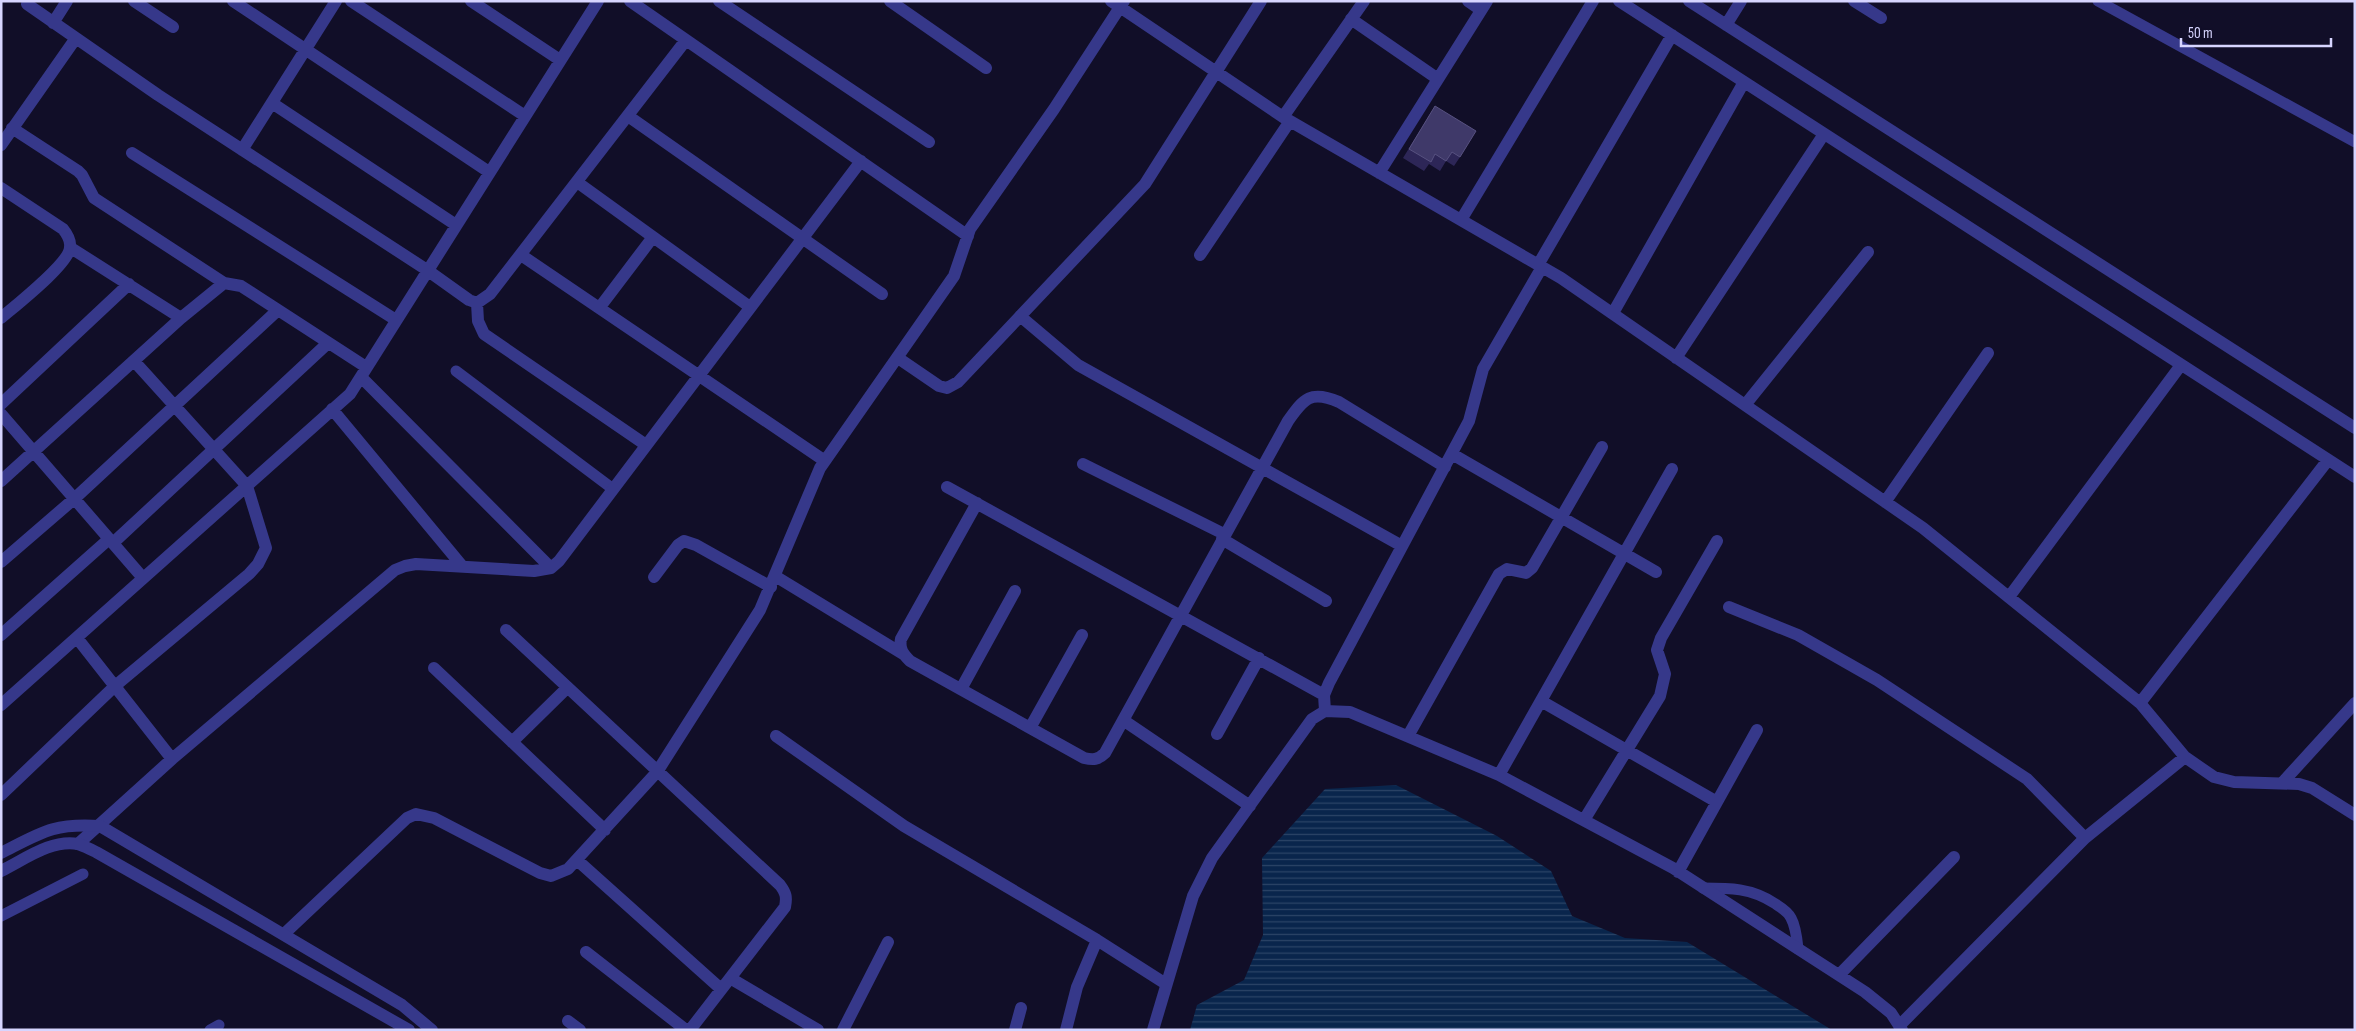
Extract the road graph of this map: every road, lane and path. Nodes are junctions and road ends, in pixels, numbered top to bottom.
1 (67, 1) edge
2 (134, 1) edge
3 (233, 1) edge
4 (336, 1) edge
5 (351, 1) edge
6 (471, 1) edge
7 (598, 1) edge
8 (630, 1) edge
9 (720, 1) edge
10 (890, 1) edge
11 (1261, 1) edge
12 (1468, 1) edge
13 (1593, 1) edge
14 (1619, 1) edge
15 (1689, 1) edge
16 (1741, 1) edge
17 (1854, 1) edge
18 (2098, 1) edge
19 (1362, 2) edge
20 (1118, 3) edge
21 (27, 4) dead end
22 (1484, 6) edge
23 (1881, 18) dead end
24 (1351, 19) junction
25 (54, 22) junction
26 (1726, 25) junction
27 (173, 27) dead end
28 (1672, 35) junction
29 (76, 38) junction
30 (686, 40) junction
31 (305, 50) junction
32 (560, 60) junction
33 (986, 68) dead end
34 (1216, 72) junction
35 (1438, 79) junction
36 (1744, 82) junction
37 (272, 103) junction
38 (525, 116) junction
39 (628, 116) junction
40 (1286, 119) junction
41 (12, 128) junction
42 (1824, 134) junction
43 (929, 142) dead end
44 (2355, 142) edge
45 (1, 145) edge
46 (242, 150) junction
47 (132, 153) dead end
48 (861, 161) junction
49 (490, 172) junction
50 (1379, 173) junction
51 (577, 182) junction
52 (1, 188) edge
53 (1461, 220) junction
54 (456, 225) junction
55 (968, 236) junction
56 (653, 237) junction
57 (802, 239) junction
58 (71, 248) junction
59 (1868, 252) dead end
60 (1200, 254) dead end
61 (521, 255) junction
62 (1540, 266) junction
63 (427, 270) junction
64 (224, 283) junction
65 (128, 284) junction
66 (882, 294) dead end
67 (477, 302) junction
68 (600, 307) junction
69 (750, 307) junction
70 (278, 310) junction
71 (1613, 313) junction
72 (1020, 316) junction
73 (1, 318) edge
74 (181, 318) junction
75 (396, 320) junction
76 (328, 342) junction
77 (1988, 353) dead end
78 (898, 358) junction
79 (1676, 358) junction
80 (134, 361) junction
81 (2182, 365) junction
82 (456, 371) dead end
83 (363, 372) junction
84 (700, 375) junction
85 (1, 404) edge
86 (1745, 405) junction
87 (175, 406) junction
88 (332, 409) junction
89 (1, 414) edge
90 (2355, 428) edge
91 (646, 445) junction
92 (1602, 447) dead end
93 (214, 449) junction
94 (34, 452) junction
95 (1452, 454) junction
96 (2328, 460) junction
97 (825, 461) junction
98 (1083, 464) dead end
99 (1262, 466) junction
100 (1445, 467) junction
101 (1672, 469) dead end
102 (2355, 477) edge
103 (1, 481) edge
104 (247, 486) junction
105 (947, 486) dead end
106 (613, 489) junction
107 (74, 499) junction
108 (1885, 502) junction
109 (977, 503) junction
110 (1562, 518) junction
111 (1223, 537) junction
112 (111, 541) junction
113 (1717, 541) dead end
114 (1402, 546) junction
115 (1623, 553) junction
116 (1, 562) edge
117 (462, 567) junction
118 (551, 568) junction
119 (1656, 572) dead end
120 (654, 576) dead end
121 (143, 578) junction
122 (773, 581) junction
123 (1015, 591) dead end
124 (2009, 597) junction
125 (1326, 601) dead end
126 (1729, 607) dead end
127 (1180, 615) junction
128 (506, 630) dead end
129 (1, 635) edge
130 (1082, 635) dead end
131 (77, 638) junction
132 (903, 654) junction
133 (1259, 658) junction
134 (434, 668) dead end
135 (115, 686) junction
136 (567, 688) junction
137 (961, 689) junction
138 (1324, 695) junction
139 (1540, 701) junction
140 (2140, 703) junction
141 (2355, 703) edge
142 (1, 705) edge
143 (1326, 711) junction
144 (1123, 720) junction
145 (1030, 728) junction
146 (1757, 730) dead end
147 (1217, 734) dead end
148 (776, 736) dead end
149 (1408, 736) junction
150 (512, 742) junction
151 (1625, 750) junction
152 (2185, 757) junction
153 (172, 759) junction
154 (657, 772) junction
155 (1499, 775) junction
156 (2283, 782) junction
157 (1, 795) edge
158 (1718, 802) junction
159 (1250, 806) junction
160 (2355, 815) edge
161 (1584, 820) junction
162 (100, 826) junction
163 (605, 830) junction
164 (2085, 838) junction
165 (78, 844) junction
166 (1, 852) edge
167 (1954, 857) dead end
168 (577, 860) junction
169 (1, 871) edge
170 (1678, 872) junction
171 (83, 874) dead end
172 (1703, 888) junction
173 (1, 916) edge
174 (284, 934) junction
175 (1096, 940) junction
176 (888, 942) dead end
177 (1798, 949) junction
178 (586, 952) dead end
179 (1839, 975) junction
180 (730, 978) junction
181 (1166, 984) junction
182 (722, 989) junction
183 (1021, 1008) dead end
184 (568, 1021) dead end
185 (1900, 1028) edge
186 (409, 1030) edge
187 (432, 1030) edge
188 (580, 1030) edge
189 (686, 1030) edge
190 (690, 1030) edge
191 (818, 1030) edge
192 (843, 1030) edge
193 (1015, 1030) edge
194 (1066, 1030) edge
195 (1153, 1030) edge

1 - 25 street
2 - 27 street
3 - 31 street
4 - 31 street
5 - 38 street
6 - 32 street
7 - 32 street
8 - 30 street
9 - 43 street
10 - 33 street
11 - 34 street
12 - 22 street
13 - 53 street
14 - 28 street
15 - 26 street
16 - 26 street
17 - 23 street
18 - 44 lane
19 - 24 street
20 - 34 street
20 - 55 street
21 - 25 street
22 - 35 street
24 - 35 street
24 - 40 street
25 - 29 street
26 - 90 street
28 - 36 street
28 - 62 street
29 - 41 street
29 - 46 street
30 - 39 street
30 - 48 street
31 - 37 street
31 - 49 street
32 - 38 street
34 - 40 street
34 - 72 street
35 - 50 street
36 - 42 street
36 - 71 street
37 - 46 street
37 - 54 street
38 - 49 street
39 - 51 street
39 - 57 street
40 - 50 street
40 - 60 street
41 - 45 street
41 - 64 street
42 - 79 street
42 - 81 street
46 - 63 street
47 - 75 street
48 - 55 street
48 - 57 street
49 - 54 street
50 - 53 street
51 - 56 street
51 - 61 street
52 - 58 street
53 - 62 street
54 - 63 street
55 - 78 street
56 - 68 street
56 - 69 street
57 - 66 street
57 - 69 street
58 - 65 street
58 - 73 street
59 - 86 street
61 - 67 street
61 - 68 street
62 - 71 street
62 - 95 street
63 - 67 street
63 - 75 street
64 - 70 street
64 - 74 street
65 - 74 street
65 - 85 street
67 - 91 street
68 - 84 street
69 - 84 street
70 - 76 street
70 - 87 street
71 - 79 street
72 - 78 street
72 - 99 street
74 - 80 street
75 - 83 street
76 - 83 street
76 - 93 street
77 - 108 street
78 - 97 street
79 - 86 street
80 - 87 street
80 - 94 street
81 - 96 street
81 - 124 street
82 - 106 lane
83 - 88 street
83 - 118 street
84 - 91 street
84 - 97 street
86 - 108 street
87 - 93 street
87 - 107 street
88 - 104 street
88 - 117 street
89 - 94 street
91 - 106 street
92 - 110 street
93 - 104 street
93 - 112 street
94 - 103 street
94 - 107 street
95 - 100 street
95 - 110 street
96 - 102 street
96 - 140 street
97 - 122 street
98 - 111 street
99 - 100 street
99 - 111 street
99 - 114 street
100 - 114 street
101 - 115 street
104 - 121 street
104 - 135 street
105 - 109 street
106 - 118 street
107 - 112 street
107 - 116 street
108 - 124 street
109 - 127 street
109 - 132 street
110 - 115 street
110 - 149 street
111 - 125 street
111 - 127 street
112 - 121 street
112 - 129 street
113 - 151 street
114 - 138 street
115 - 119 street
115 - 139 street
117 - 118 street
117 - 153 street
120 - 122 street
121 - 131 street
122 - 132 street
122 - 154 street
123 - 137 street
124 - 140 street
126 - 164 street
127 - 133 street
127 - 144 street
128 - 136 street
130 - 145 street
131 - 135 street
131 - 142 street
132 - 137 street
133 - 138 street
133 - 147 street
134 - 150 street
135 - 153 street
135 - 157 street
136 - 150 street
136 - 154 street
137 - 145 street
138 - 143 street
139 - 151 street
139 - 155 street
140 - 152 street
141 - 156 street
143 - 149 street
143 - 159 street
144 - 145 street
144 - 159 street
146 - 158 street
148 - 175 street
149 - 155 street
150 - 163 street
151 - 158 street
151 - 161 street
152 - 156 street
152 - 164 street
153 - 162 street
154 - 163 street
154 - 180 street
155 - 161 street
156 - 160 street
158 - 170 street
159 - 181 street
161 - 170 street
162 - 165 street
162 - 166 street
162 - 174 street
163 - 168 street
164 - 185 street
165 - 169 street
165 - 186 street
167 - 179 street
168 - 174 street
168 - 182 street
170 - 172 street
171 - 173 lane
172 - 177 street
172 - 177 lane
174 - 187 street
175 - 181 street
175 - 194 street
176 - 192 street
177 - 179 street
178 - 189 street
179 - 185 street
180 - 182 street
180 - 191 street
181 - 195 street
182 - 190 street
183 - 193 street
184 - 188 street

